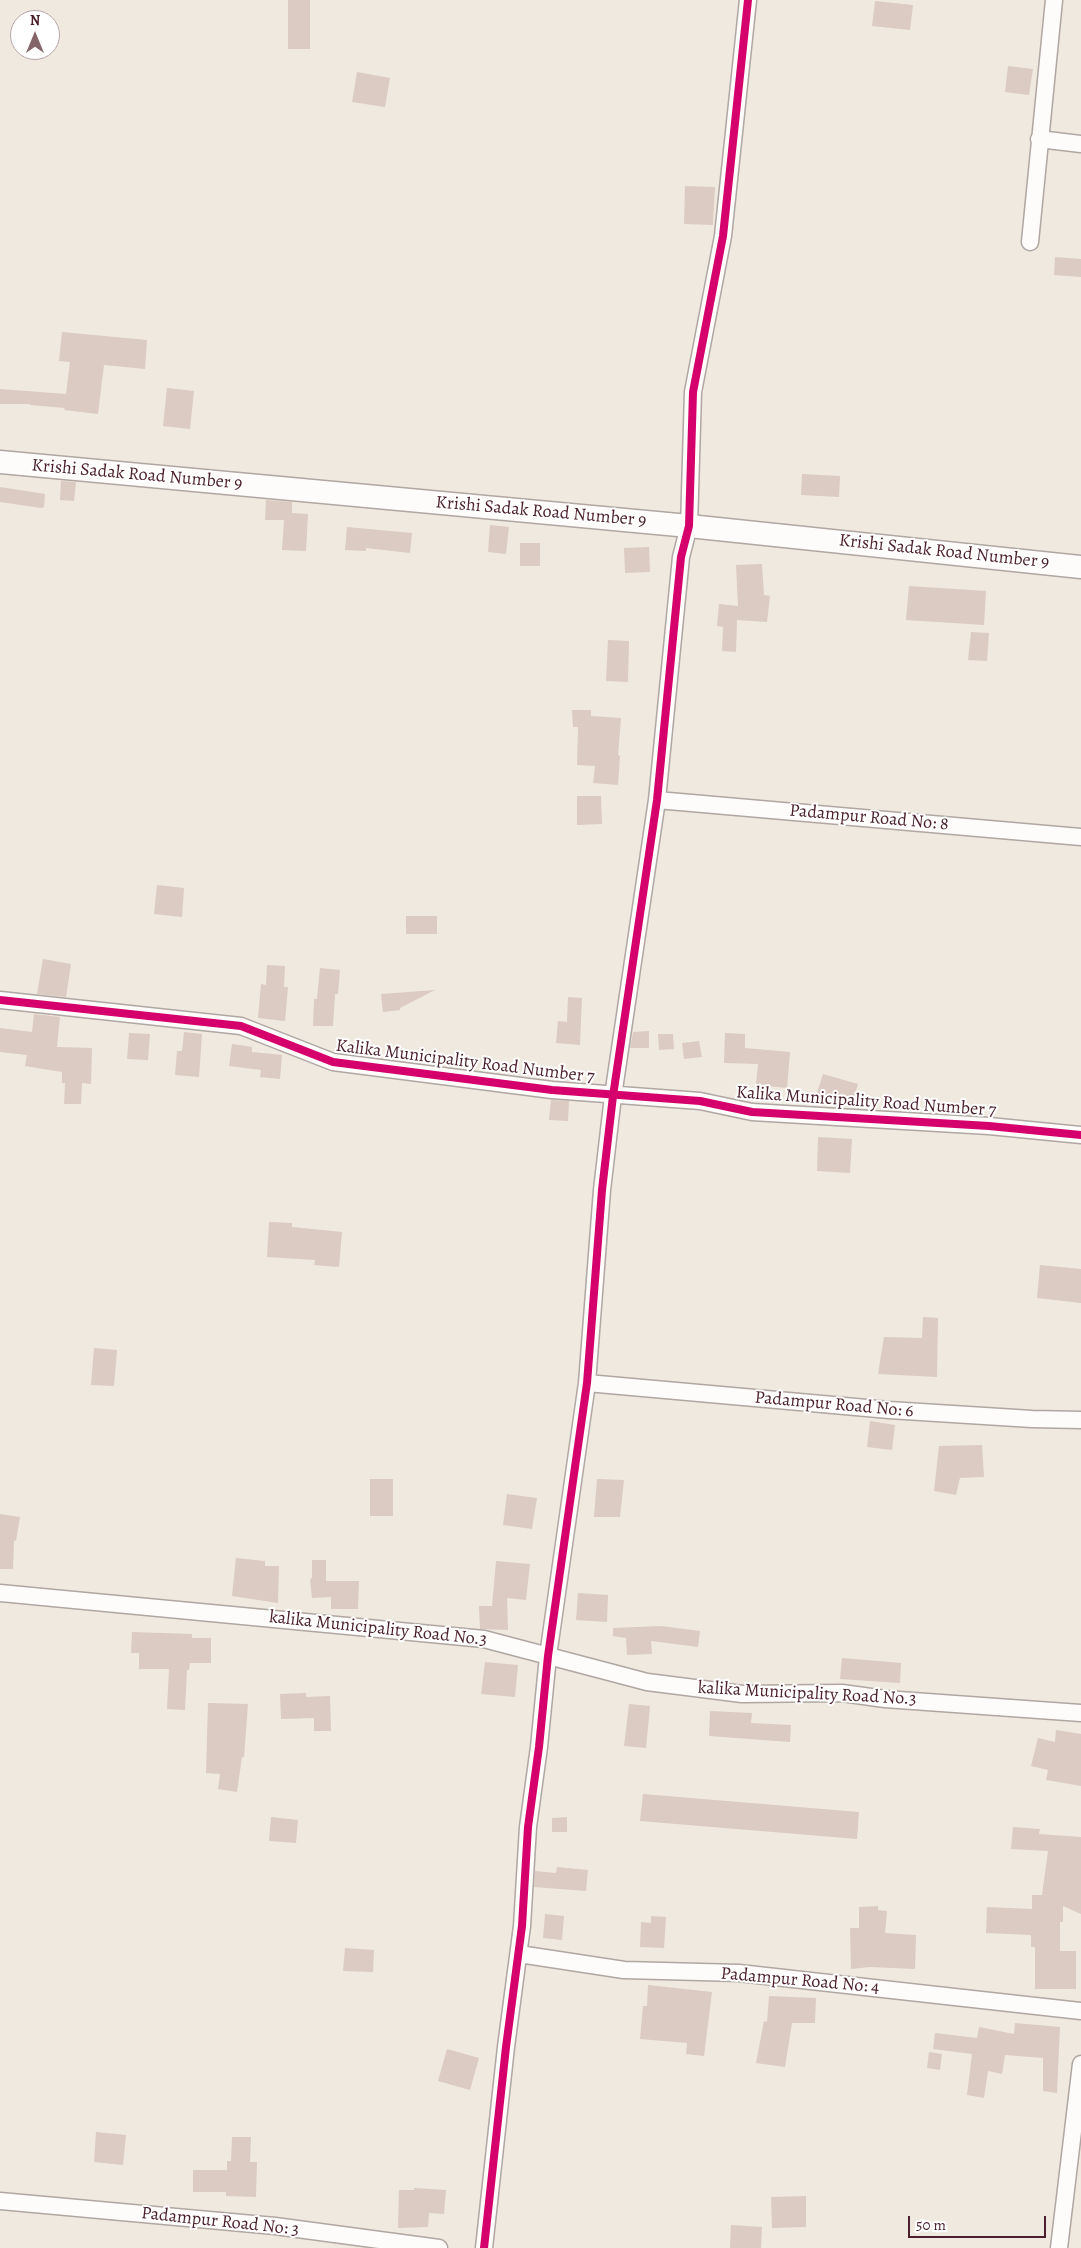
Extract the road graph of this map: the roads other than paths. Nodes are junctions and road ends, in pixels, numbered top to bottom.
1 (748, 0) edge
2 (1054, 0) edge
3 (1039, 139) junction
4 (1081, 144) edge
5 (1030, 242) dead end
6 (0, 462) edge
7 (689, 526) junction
8 (1081, 566) edge
9 (657, 800) junction
10 (1081, 837) edge
11 (0, 1000) edge
12 (613, 1096) junction
13 (1081, 1135) edge
14 (587, 1382) junction
15 (1081, 1420) edge
16 (0, 1593) edge
17 (548, 1656) junction
18 (1081, 1713) edge
19 (519, 1954) junction
20 (1081, 2012) edge
21 (1081, 2064) edge
22 (0, 2201) edge
23 (439, 2248) edge
24 (484, 2248) edge
25 (1059, 2248) edge

1 - 7 street
2 - 3 street
3 - 4 street
3 - 5 street
6 - 7 street, Krishi Sadak Road Number 9
7 - 8 street, Krishi Sadak Road Number 9
7 - 9 street
9 - 10 street, Padampur Road No: 8
9 - 12 street
11 - 12 street, Kalika Municipality Road Number 7
12 - 13 street, Kalika Municipality Road Number 7
12 - 14 street
14 - 15 street, Padampur Road No: 6
14 - 17 street
16 - 17 street, kalika Municipality Road No.3
17 - 18 street, kalika Municipality Road No.3
17 - 19 street
19 - 20 street, Padampur Road No: 4
19 - 24 street
21 - 25 street
22 - 23 street, Padampur Road No: 3

